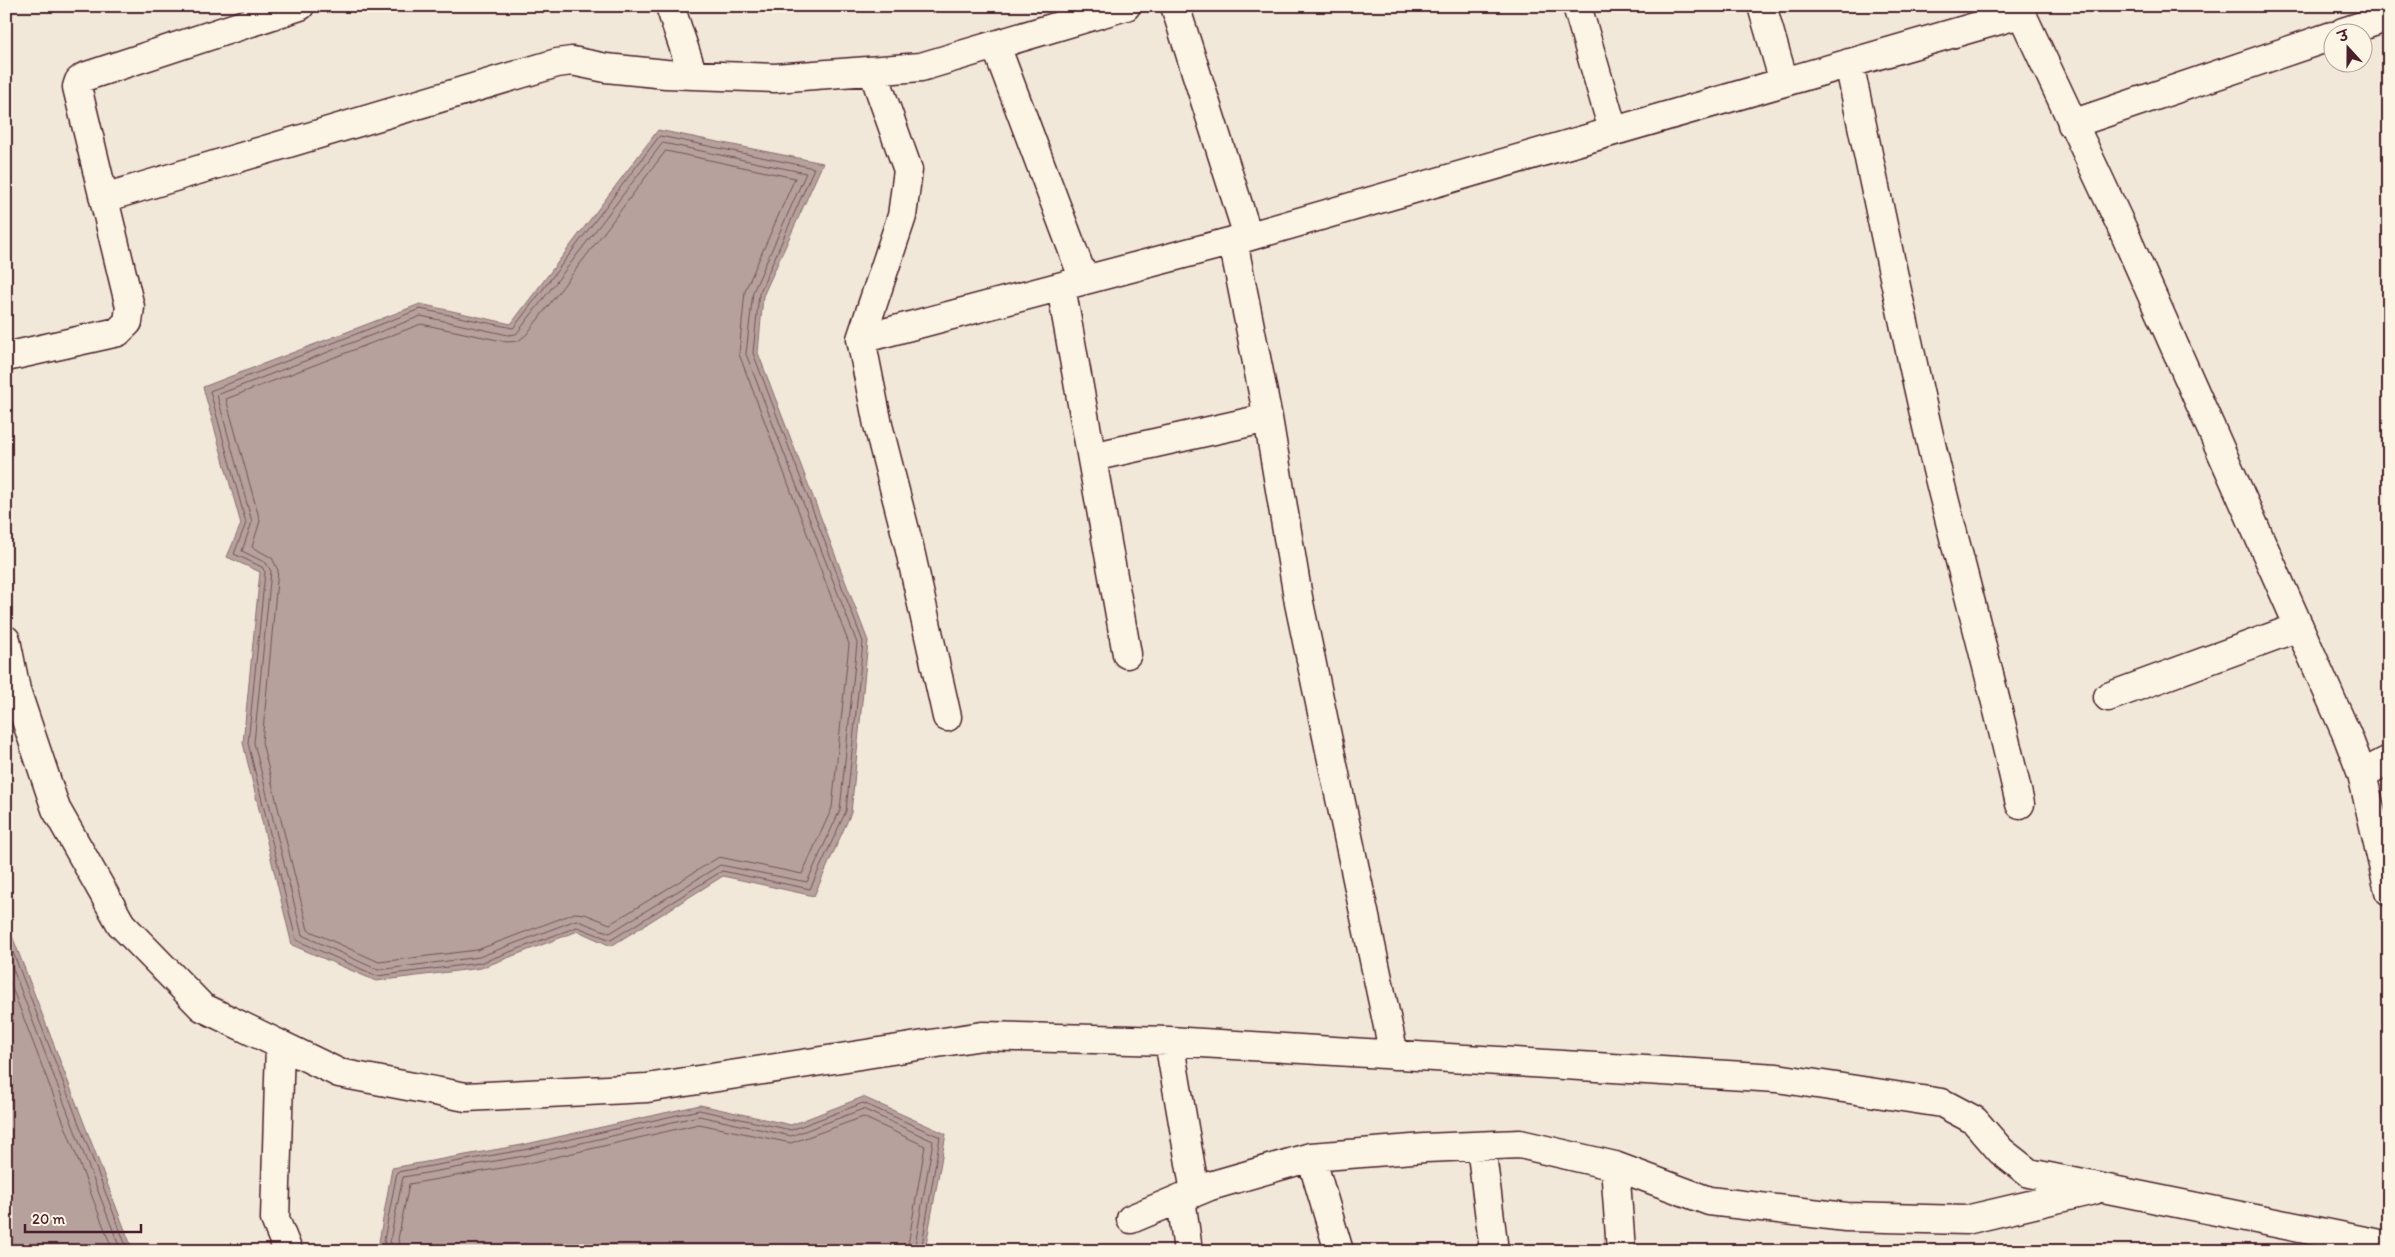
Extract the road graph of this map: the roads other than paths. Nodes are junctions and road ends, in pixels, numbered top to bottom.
1 (300, 6) edge
2 (670, 6) edge
3 (1126, 6) edge
4 (1175, 6) edge
5 (1577, 6) edge
6 (1762, 6) edge
7 (2019, 10) edge
8 (2389, 17) edge
9 (2372, 23) edge
10 (2322, 39) edge
11 (996, 46) junction
12 (1849, 63) junction
13 (873, 71) junction
14 (693, 75) junction
15 (1784, 82) junction
16 (2072, 124) junction
17 (1613, 130) junction
18 (104, 198) junction
19 (1240, 238) junction
20 (1073, 284) junction
21 (861, 339) junction
22 (6, 357) edge
23 (1268, 418) junction
24 (1092, 457) junction
25 (2299, 627) junction
26 (6, 640) edge
27 (1127, 654) dead end
28 (11, 689) edge
29 (2108, 697) dead end
30 (947, 717) dead end
31 (2389, 760) edge
32 (2362, 774) junction
33 (2020, 804) dead end
34 (2389, 891) edge
35 (1169, 1042) junction
36 (280, 1045) junction
37 (1394, 1055) junction
38 (1481, 1146) junction
39 (1311, 1157) junction
40 (1616, 1166) junction
41 (2100, 1188) junction
42 (1188, 1195) junction
43 (1131, 1219) dead end
44 (2389, 1246) edge
45 (288, 1251) edge
46 (1188, 1251) edge
47 (1339, 1251) edge
48 (1494, 1251) edge
49 (1621, 1251) edge

1 - 18 street
2 - 14 street
3 - 11 street
4 - 19 street
5 - 17 street
6 - 15 street
7 - 12 street
7 - 16 street
8 - 9 street
10 - 16 street
11 - 13 street
11 - 20 street
12 - 15 street
12 - 33 street
13 - 14 street
13 - 21 street
14 - 18 street
15 - 17 street
16 - 25 street
17 - 19 street
18 - 22 street
19 - 20 street
19 - 23 street
20 - 21 street
20 - 24 street
21 - 30 street
23 - 24 street
23 - 37 street
24 - 27 street
25 - 29 street
25 - 32 street
26 - 28 street
28 - 36 street
31 - 32 street
32 - 34 street
35 - 36 street
35 - 37 street
35 - 42 street
36 - 45 street
37 - 41 street
38 - 39 street
38 - 40 street
38 - 48 street
39 - 42 street
39 - 47 street
40 - 41 street
40 - 49 street
41 - 44 street
42 - 43 street
42 - 46 street

